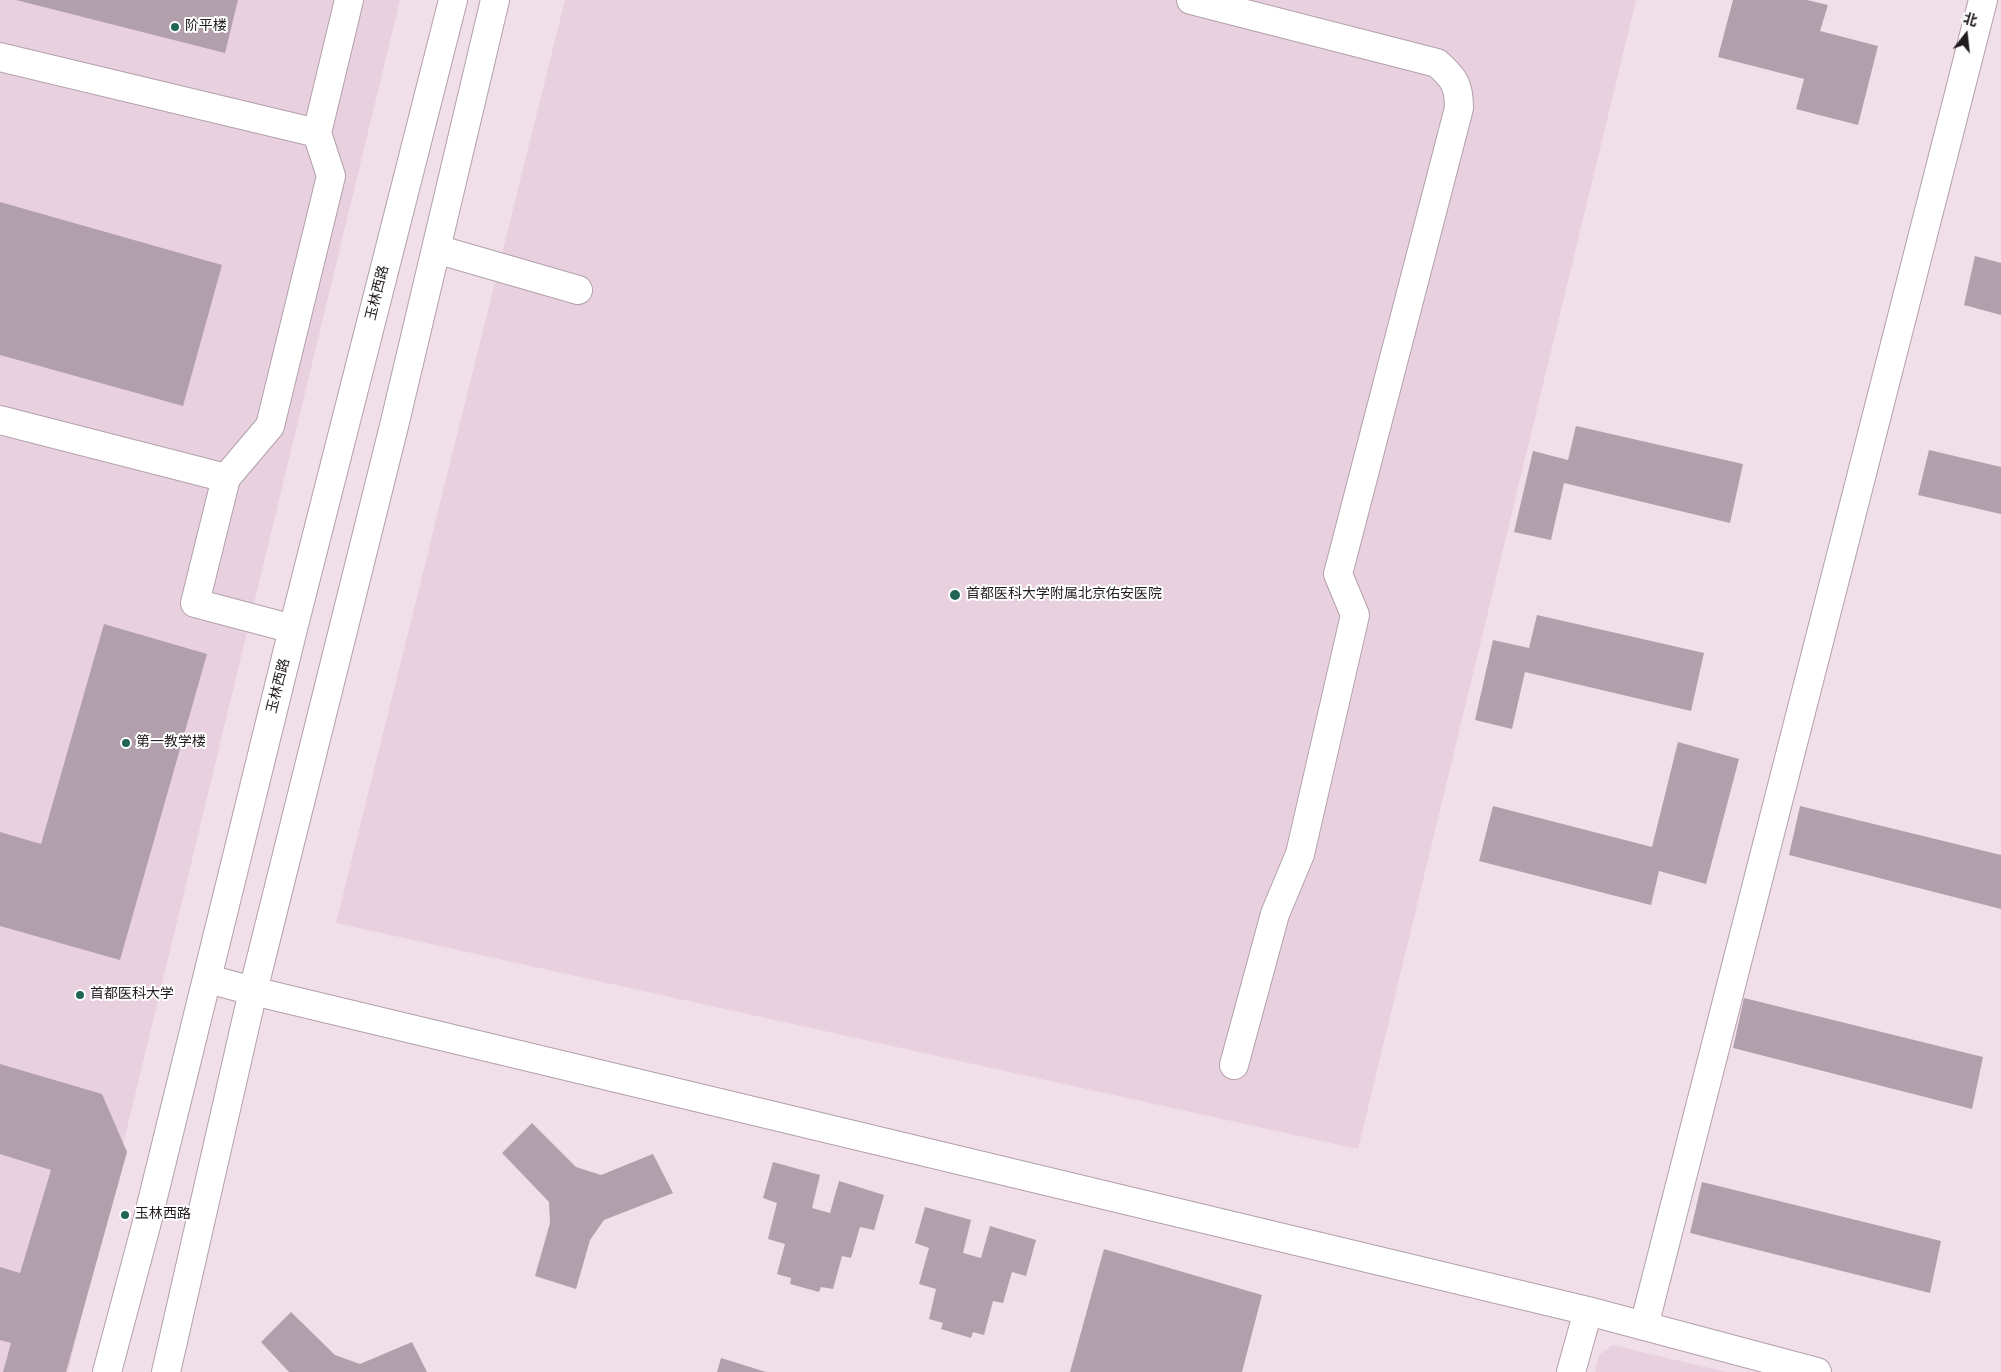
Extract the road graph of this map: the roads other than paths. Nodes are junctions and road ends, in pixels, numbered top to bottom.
1 (349, 0) edge
2 (453, 0) edge
3 (495, 0) edge
4 (1191, 0) edge
5 (1983, 0) edge
6 (0, 57) edge
7 (317, 133) junction
8 (436, 249) junction
9 (578, 290) dead end
10 (0, 420) edge
11 (226, 478) junction
12 (293, 629) junction
13 (208, 979) junction
14 (254, 991) junction
15 (1234, 1065) dead end
16 (1588, 1311) junction
17 (1644, 1326) junction
18 (107, 1372) edge
19 (166, 1372) edge
20 (1571, 1372) edge
21 (1817, 1372) edge

1 - 7 street
2 - 12 street, 玉林西路
3 - 8 street
4 - 15 street
5 - 17 street
6 - 7 street
7 - 11 street
8 - 9 street
8 - 14 street
10 - 11 street
11 - 12 street
12 - 13 street, 玉林西路
13 - 14 street
13 - 18 street, 玉林西路
14 - 16 street
14 - 19 street
16 - 17 street
16 - 20 street
17 - 21 street

